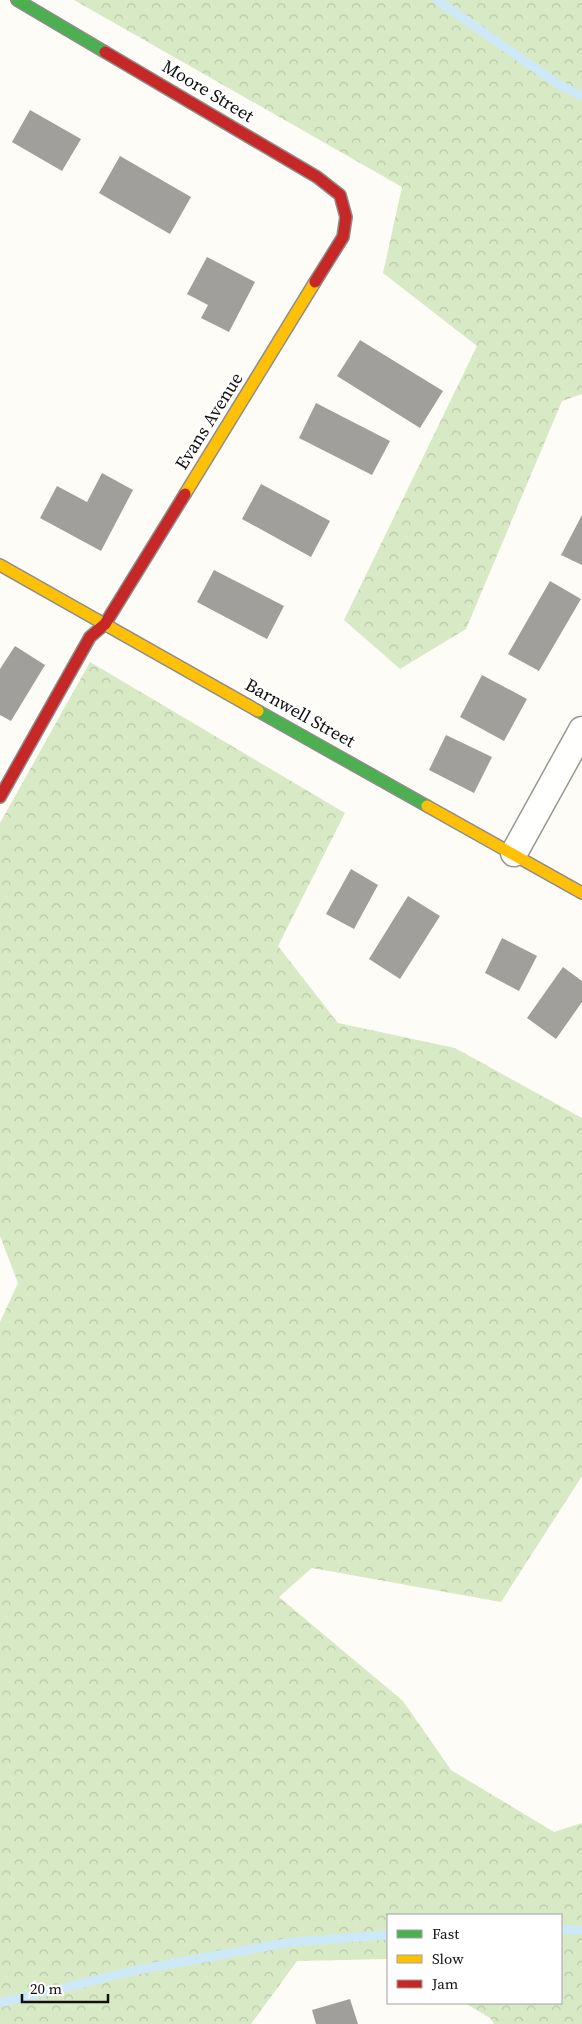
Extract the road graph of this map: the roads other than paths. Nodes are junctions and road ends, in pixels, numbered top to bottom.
1 (18, 0) edge
2 (343, 237) joint
3 (0, 565) edge
4 (105, 624) junction
5 (582, 730) edge
6 (0, 797) edge
7 (514, 853) junction
8 (582, 893) edge

1 - 2 street, Moore Street
2 - 4 street, Evans Avenue
3 - 4 street, Barnwell Street
4 - 6 street, Evans Avenue
4 - 7 street, Barnwell Street
5 - 7 street
7 - 8 street, Barnwell Street

